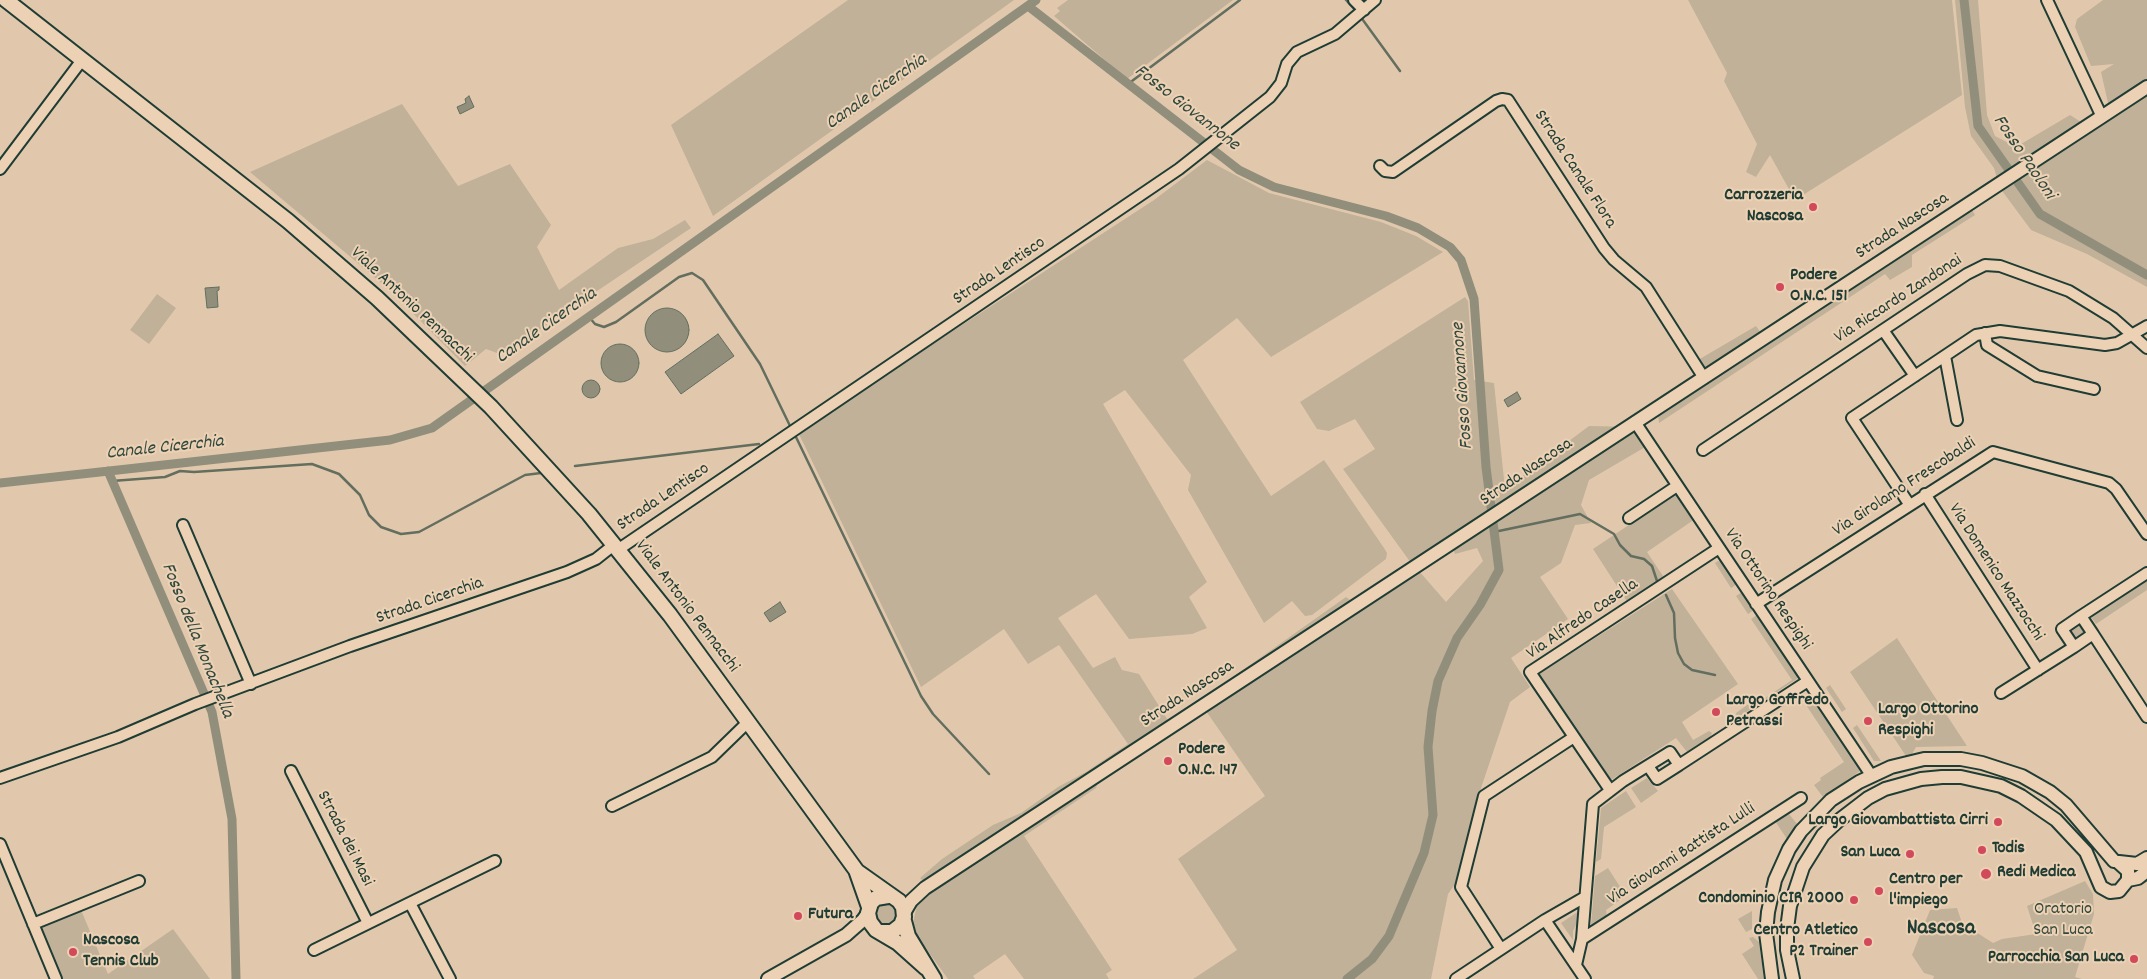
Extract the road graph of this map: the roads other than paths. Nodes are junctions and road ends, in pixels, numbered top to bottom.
1 (6, 0) edge
2 (1354, 0) edge
3 (1375, 0) edge
4 (2048, 0) edge
5 (1364, 10) junction
6 (82, 60) junction
7 (2147, 87) edge
8 (2102, 117) junction
9 (1380, 166) dead end
10 (0, 169) edge
11 (2147, 326) edge
12 (1883, 330) junction
13 (1985, 334) junction
14 (2134, 335) junction
15 (2147, 348) edge
16 (1946, 356) junction
17 (1915, 376) junction
18 (1704, 378) junction
19 (2094, 389) dead end
20 (1957, 420) dead end
21 (1635, 422) junction
22 (1703, 450) dead end
23 (1678, 486) junction
24 (1925, 494) junction
25 (1909, 504) junction
26 (1629, 518) dead end
27 (183, 525) dead end
28 (2147, 534) edge
29 (617, 547) junction
30 (1719, 548) junction
31 (2147, 573) edge
32 (1756, 604) junction
33 (2081, 616) junction
34 (2093, 634) junction
35 (2074, 647) junction
36 (2038, 670) junction
37 (1808, 681) junction
38 (251, 684) junction
39 (2002, 693) dead end
40 (2147, 717) edge
41 (748, 722) junction
42 (1574, 737) junction
43 (1679, 765) junction
44 (1648, 766) junction
45 (2005, 770) junction
46 (291, 771) dead end
47 (1871, 775) junction
48 (0, 778) edge
49 (2001, 786) junction
50 (1610, 790) junction
51 (1801, 798) dead end
52 (612, 806) dead end
53 (0, 844) edge
54 (2147, 858) edge
55 (495, 861) dead end
56 (2116, 862) junction
57 (856, 870) junction
58 (2147, 871) edge
59 (2098, 877) junction
60 (1775, 880) junction
61 (2128, 880) junction
62 (140, 881) dead end
63 (1795, 887) junction
64 (925, 888) junction
65 (890, 896) junction
66 (1585, 897) junction
67 (410, 903) junction
68 (868, 910) junction
69 (904, 917) junction
70 (1545, 920) junction
71 (368, 923) junction
72 (33, 924) junction
73 (881, 932) junction
74 (846, 935) junction
75 (1582, 939) junction
76 (1502, 949) junction
77 (314, 950) dead end
78 (1576, 965) junction
79 (930, 974) edge
80 (771, 978) edge
81 (56, 979) edge
82 (450, 979) edge
83 (1456, 979) edge
84 (1586, 979) edge
85 (1772, 979) edge
86 (1793, 979) edge

1 - 6 main road, Viale Antonio Pennacchi
2 - 5 street
3 - 5 street, Strada Lentisco
4 - 8 street
5 - 29 street, Strada Lentisco
6 - 10 street
6 - 29 main road, Viale Antonio Pennacchi
7 - 8 street, Strada Nascosa
8 - 18 street, Strada Nascosa
9 - 18 street, Strada Canale Flora
11 - 14 street
12 - 14 street, Via Riccardo Zandonai
12 - 17 street
12 - 22 street, Via Riccardo Zandonai
13 - 14 street
13 - 16 street
13 - 19 street
14 - 15 street, Via Riccardo Zandonai
16 - 17 street
16 - 20 street
17 - 25 street
18 - 21 street, Strada Nascosa
21 - 23 street, Via Ottorino Respighi
21 - 64 street, Strada Nascosa
23 - 26 street
23 - 30 street, Via Ottorino Respighi
24 - 25 street, Via Girolamo Frescobaldi
24 - 28 street, Via Girolamo Frescobaldi
24 - 36 street, Via Domenico Mazzocchi
25 - 32 street, Via Girolamo Frescobaldi
27 - 38 street
29 - 38 street, Strada Cicerchia
29 - 41 main road, Viale Antonio Pennacchi
30 - 32 street, Via Ottorino Respighi
30 - 42 street, Via Alfredo Casella
31 - 33 street
32 - 37 street, Via Ottorino Respighi
33 - 34 street
33 - 35 street
34 - 35 street
34 - 40 street
35 - 36 street
36 - 39 street
37 - 43 street
37 - 47 street, Via Ottorino Respighi
38 - 48 street, Strada Cicerchia
41 - 52 street
41 - 57 main road, Viale Antonio Pennacchi
42 - 50 street, Via Alfredo Casella
42 - 76 street
43 - 44 street
43 - 44 street
44 - 50 street
45 - 47 street
45 - 49 street
45 - 56 street
46 - 71 street, Strada dei Masi
47 - 60 street
49 - 59 street
49 - 63 street
50 - 66 street
51 - 75 street, Via Giovanni Battista Lulli
53 - 72 street
54 - 56 street
55 - 67 street
56 - 59 street
56 - 61 street
57 - 65 main road, Viale Antonio Pennacchi
57 - 68 main road, Viale Antonio Pennacchi
58 - 61 street
59 - 61 street
60 - 63 street
60 - 85 street
62 - 72 street
63 - 86 street
64 - 65 street, Strada Nascosa
64 - 69 street, Strada Nascosa
65 - 68 main road
65 - 69 main road
66 - 70 street
66 - 75 street
67 - 71 street
67 - 82 street
68 - 73 main road
68 - 74 street
69 - 73 main road
69 - 79 main road
70 - 76 street
70 - 78 street
71 - 77 street
72 - 81 street
73 - 74 street
73 - 79 main road
74 - 80 street
75 - 78 street
76 - 83 street
78 - 84 street

